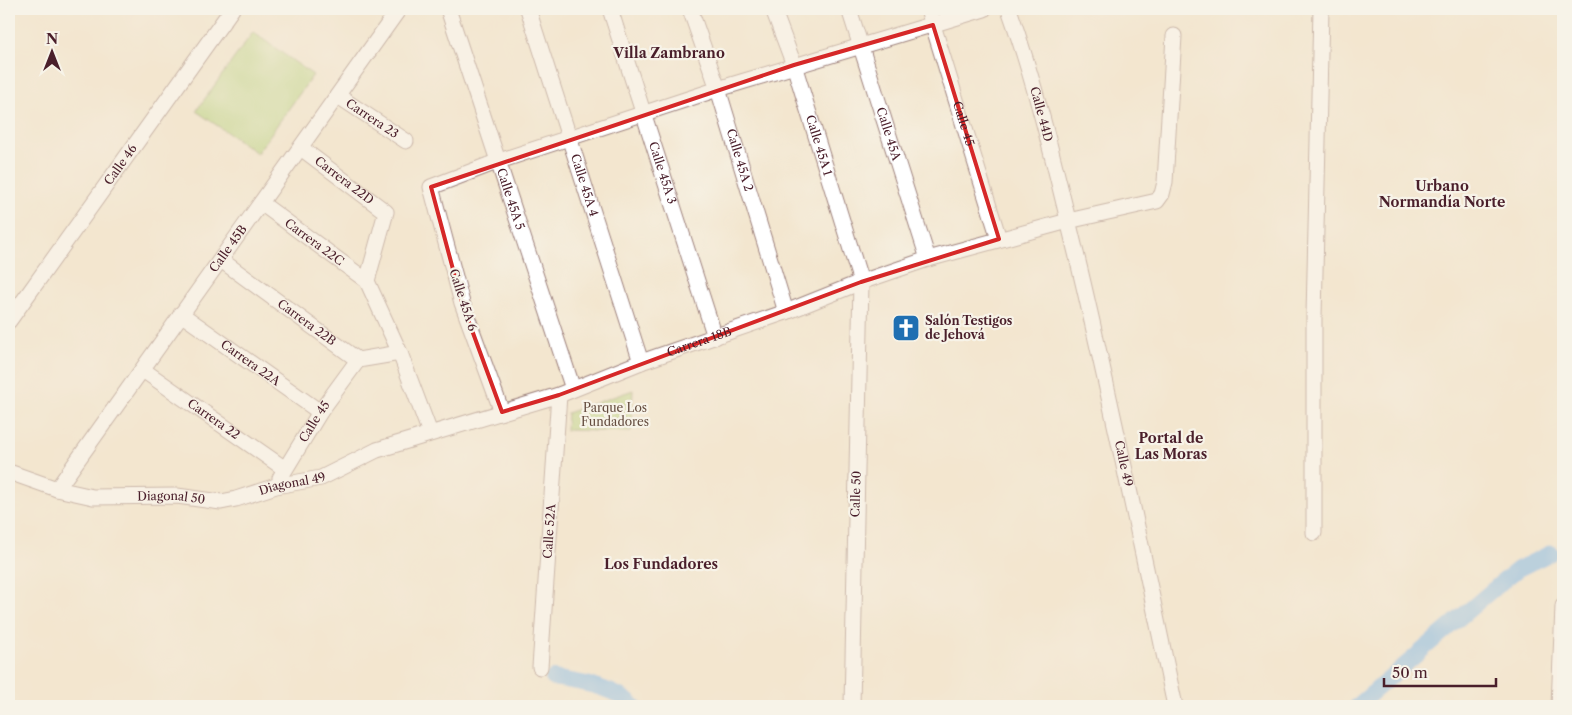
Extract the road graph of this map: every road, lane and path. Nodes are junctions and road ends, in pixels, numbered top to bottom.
1 (232, 9) edge
2 (399, 9) edge
3 (448, 9) edge
4 (528, 9) edge
5 (610, 9) edge
6 (690, 9) edge
7 (773, 9) edge
8 (849, 9) edge
9 (928, 9) edge
10 (984, 9) edge
11 (1009, 9) edge
12 (1321, 9) edge
13 (933, 25) junction
14 (1174, 36) dead end
15 (860, 48) junction
16 (794, 65) junction
17 (718, 89) junction
18 (338, 96) junction
19 (644, 114) junction
20 (571, 138) junction
21 (406, 141) dead end
22 (301, 148) junction
23 (499, 161) junction
24 (261, 203) junction
25 (1068, 220) junction
26 (999, 239) junction
27 (221, 260) junction
28 (928, 260) junction
29 (367, 282) junction
30 (861, 282) junction
31 (786, 312) junction
32 (181, 314) junction
33 (9, 321) edge
34 (715, 337) junction
35 (400, 353) junction
36 (358, 360) junction
37 (641, 362) junction
38 (142, 370) junction
39 (573, 388) junction
40 (559, 395) junction
41 (320, 412) junction
42 (502, 412) junction
43 (430, 433) junction
44 (285, 469) junction
45 (336, 471) joint
46 (9, 472) edge
47 (276, 486) junction
48 (57, 489) junction
49 (249, 494) joint
50 (1314, 534) dead end
51 (1563, 606) edge
52 (540, 667) dead end
53 (852, 706) edge
54 (1175, 706) edge
55 (1559, 706) edge

1 - 33 street, Calle 46
2 - 18 street, Calle 45B
3 - 23 street, Calle 45A 5
4 - 20 street, Calle 45A 4
5 - 19 street, Calle 45A 3
6 - 17 street, Calle 45A 2
7 - 16 street, Calle 45A 1
8 - 15 street, Calle 45A
9 - 13 street, Calle 45
10 - 13 street
11 - 25 street, Calle 44D
12 - 50 street
13 - 15 street
13 - 26 street, Calle 45
14 - 25 street, Carrera 18B
15 - 16 street
15 - 28 street, Calle 45A
16 - 17 street
16 - 30 street, Calle 45A 1
17 - 19 street
17 - 31 street, Calle 45A 2
18 - 21 street, Carrera 23
18 - 22 street, Calle 45B
19 - 20 street
19 - 34 street, Calle 45A 3
20 - 23 street
20 - 37 street, Calle 45A 4
22 - 24 street, Calle 45B
22 - 29 street, Carrera 22D
23 - 39 street, Calle 45A 5
23 - 42 street, Calle 45A 6
24 - 27 street, Calle 45B
24 - 29 street, Carrera 22C
25 - 26 street, Carrera 18B
25 - 54 street, Calle 49
26 - 28 street, Carrera 18B
27 - 32 street, Calle 45B
27 - 36 street, Carrera 22B
28 - 30 street, Carrera 18B
29 - 35 street
30 - 31 street, Carrera 18B
30 - 53 street, Calle 50
31 - 34 street, Carrera 18B
32 - 38 street, Calle 45B
32 - 41 street, Carrera 22A
34 - 37 street, Carrera 18B
35 - 36 street
35 - 43 street
36 - 41 street, Calle 45
37 - 39 street, Carrera 18B
38 - 44 street, Carrera 22
38 - 48 street, Calle 45B
39 - 40 street, Carrera 18B
40 - 42 street, Carrera 18B
40 - 52 street, Calle 52A
41 - 44 street, Calle 45
42 - 43 street, Carrera 18B
43 - 45 street, Carrera 18B
44 - 47 street, Calle 45
45 - 47 street, Diagonal 49
46 - 48 street, Diagonal 50
47 - 49 street, Diagonal 49
48 - 49 street, Diagonal 50
51 - 55 street

